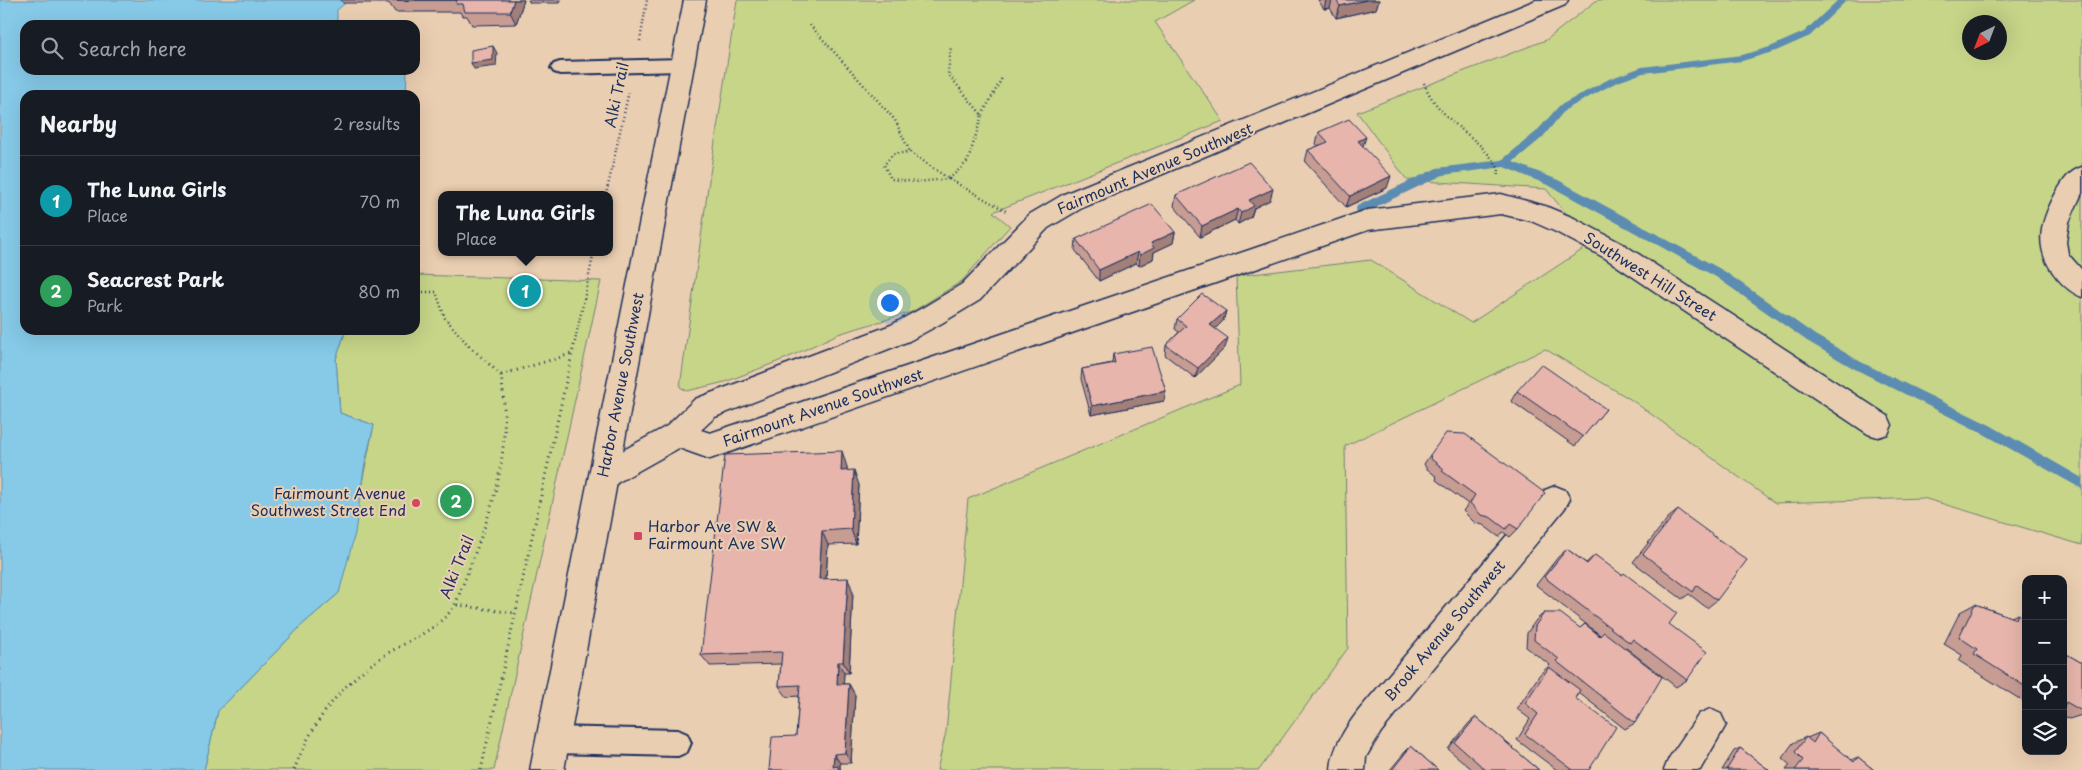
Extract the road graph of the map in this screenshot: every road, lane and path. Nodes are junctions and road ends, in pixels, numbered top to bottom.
1 (646, 0) edge
2 (695, 0) edge
3 (1557, 0) edge
4 (810, 25) dead end
5 (951, 46) dead end
6 (1415, 59) junction
7 (682, 65) junction
8 (634, 66) junction
9 (560, 68) dead end
10 (1002, 78) dead end
11 (982, 115) junction
12 (910, 152) junction
13 (1499, 170) dead end
14 (2082, 176) edge
15 (949, 179) junction
16 (607, 191) edge
17 (1367, 220) joint
18 (1032, 227) junction
19 (593, 256) edge
20 (2082, 286) edge
21 (420, 292) edge
22 (572, 354) junction
23 (501, 375) junction
24 (1878, 425) dead end
25 (677, 435) junction
26 (605, 475) junction
27 (1555, 499) dead end
28 (457, 605) junction
29 (515, 613) junction
30 (1710, 725) dead end
31 (553, 740) junction
32 (678, 742) dead end
33 (294, 770) edge
34 (481, 770) edge
35 (547, 770) edge
36 (1348, 770) edge
37 (1681, 770) edge

1 - 8 path, Alki Trail
2 - 7 street, Harbor Avenue Southwest
3 - 6 street, Fairmount Avenue Southwest
4 - 12 path
5 - 11 path
6 - 13 path
6 - 18 street, Fairmount Avenue Southwest
7 - 8 lane
7 - 26 street, Harbor Avenue Southwest
8 - 9 lane
8 - 16 path, Alki Trail
10 - 11 path
11 - 15 path
12 - 15 path
12 - 15 path
14 - 20 street
15 - 18 path
17 - 24 street, Southwest Hill Street
17 - 25 street, Fairmount Avenue Southwest
18 - 25 street, Fairmount Avenue Southwest
19 - 22 path
21 - 23 path
22 - 23 path
22 - 29 path
23 - 28 path, Alki Trail
25 - 26 street, Fairmount Avenue Southwest
26 - 31 street, Harbor Avenue Southwest
27 - 36 street, Brook Avenue Southwest
28 - 29 path
28 - 33 path, Alki Trail
29 - 34 path
30 - 37 street
31 - 32 lane
31 - 35 street, Harbor Avenue Southwest

